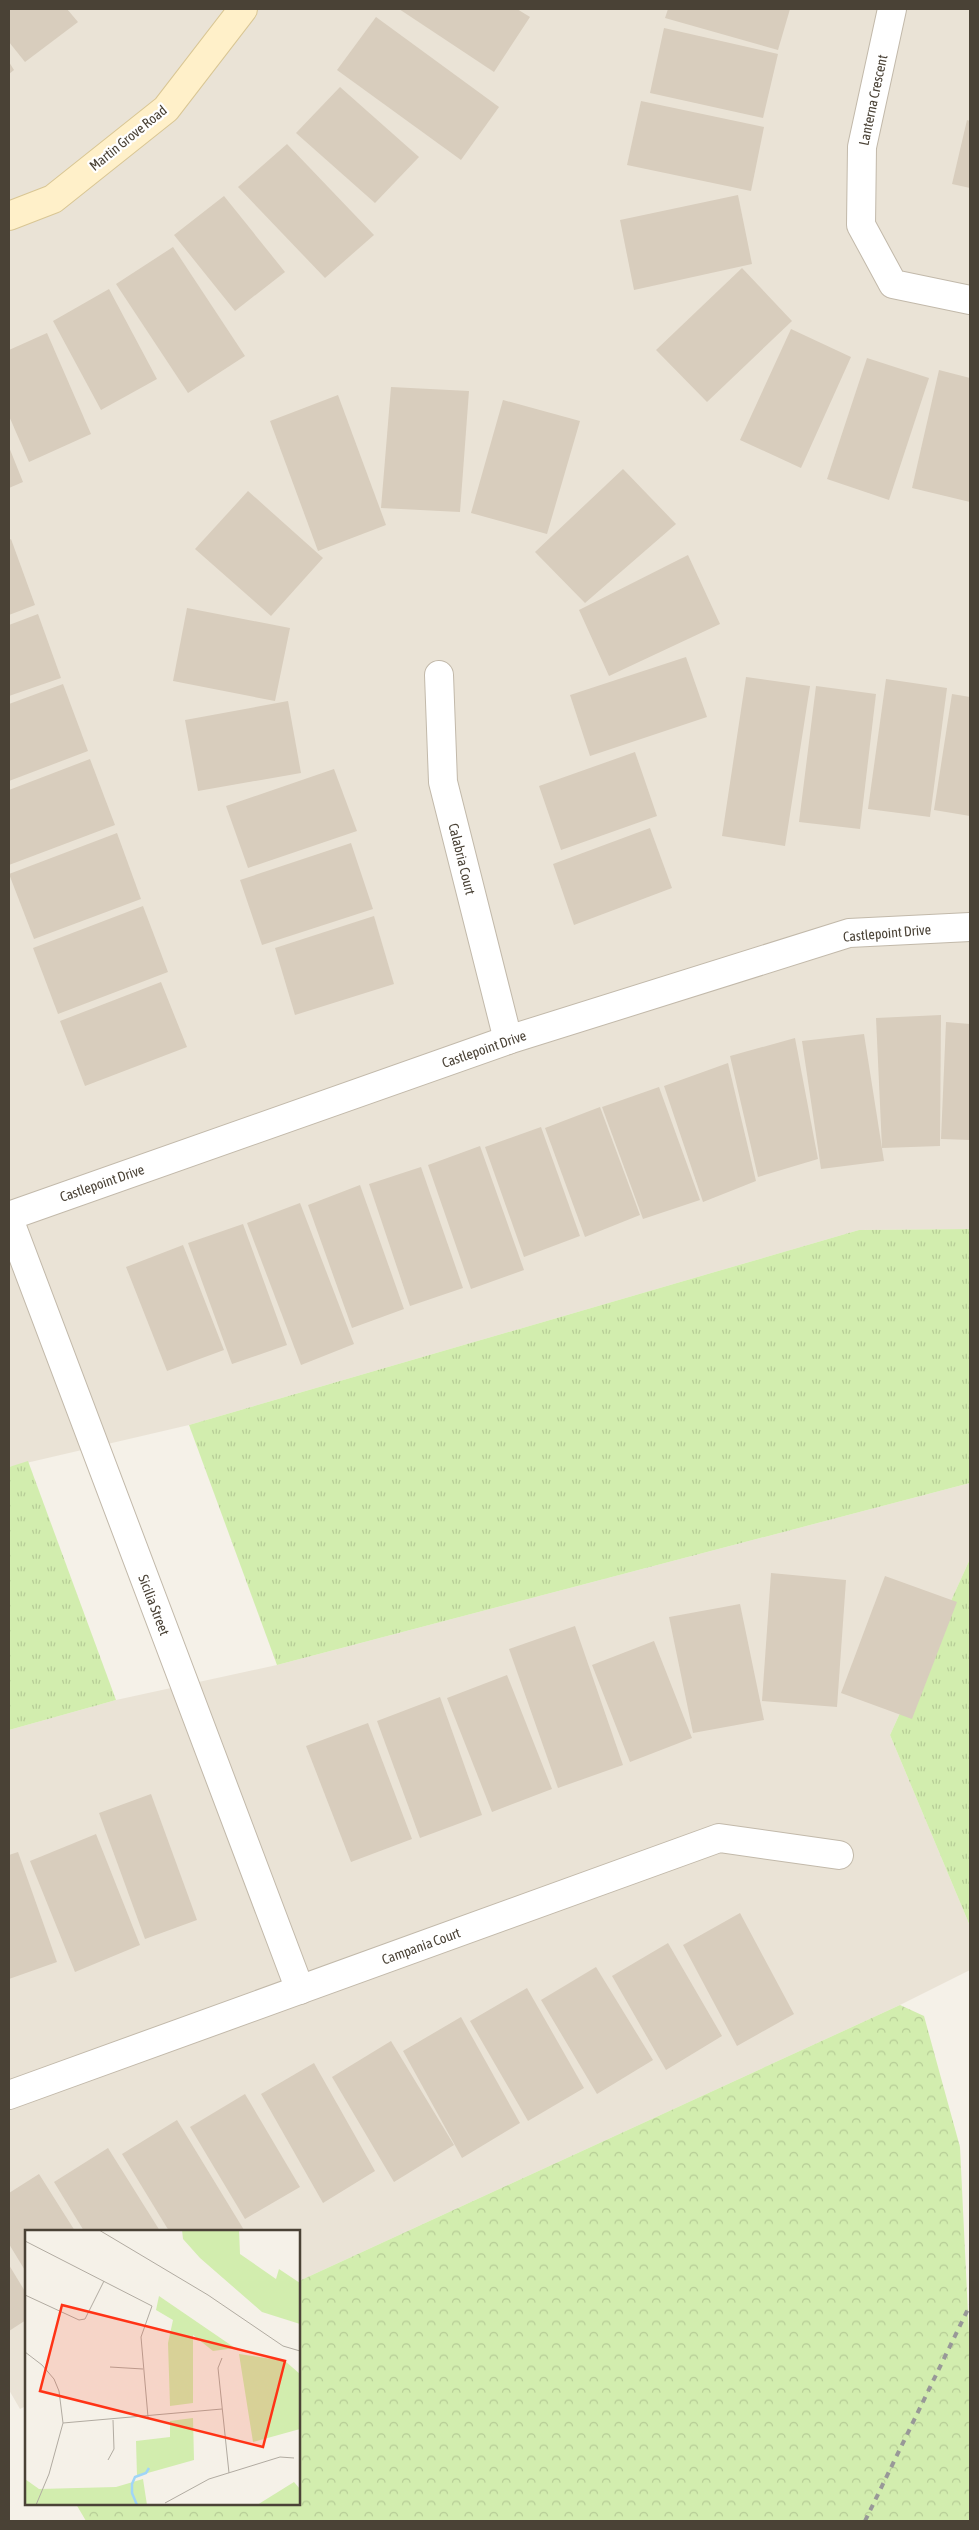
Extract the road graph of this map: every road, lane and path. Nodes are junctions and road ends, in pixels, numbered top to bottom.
1 (244, 9) edge
2 (892, 9) edge
3 (9, 216) edge
4 (970, 300) edge
5 (439, 675) dead end
6 (970, 926) edge
7 (508, 1040) junction
8 (9, 1218) edge
9 (839, 1856) dead end
10 (300, 1990) junction
11 (9, 2095) edge

1 - 3 street, Martin Grove Road
2 - 4 street, Lanterna Crescent
5 - 7 street, Calabria Court
6 - 7 street, Castlepoint Drive
7 - 8 street, Castlepoint Drive
8 - 10 street, Sicilia Street
9 - 10 street, Campania Court
10 - 11 street, Campania Court

